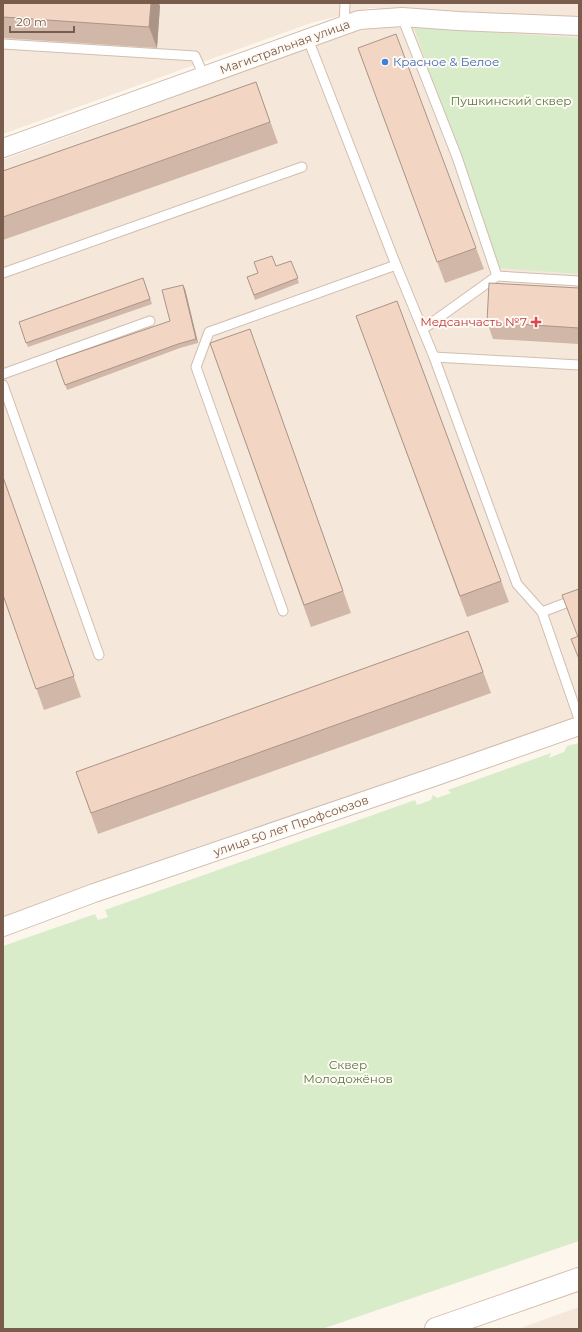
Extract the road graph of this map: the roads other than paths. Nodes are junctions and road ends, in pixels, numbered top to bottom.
1 (345, 3) edge
2 (402, 17) junction
3 (344, 26) junction
4 (579, 26) edge
5 (308, 39) junction
6 (3, 44) edge
7 (204, 76) junction
8 (3, 148) edge
9 (302, 167) dead end
10 (396, 265) junction
11 (3, 273) edge
12 (497, 276) junction
13 (579, 281) edge
14 (150, 321) dead end
15 (423, 329) junction
16 (434, 357) junction
17 (579, 365) edge
18 (3, 374) edge
19 (3, 385) edge
20 (579, 598) edge
21 (283, 611) dead end
22 (542, 612) junction
23 (99, 655) dead end
24 (579, 719) edge
25 (579, 726) edge
26 (3, 927) edge
27 (579, 1279) edge
28 (436, 1329) edge

1 - 3 lane
2 - 3 street, Магистральная улица
2 - 4 street, Магистральная улица
2 - 12 lane
3 - 5 street, Магистральная улица
5 - 7 street, Магистральная улица
5 - 10 lane
6 - 7 lane
7 - 8 street, Магистральная улица
9 - 11 lane
10 - 15 lane
10 - 21 lane
12 - 13 lane
12 - 15 lane
14 - 18 lane
15 - 16 lane
16 - 17 lane
16 - 22 lane
19 - 23 lane
20 - 22 lane
22 - 24 lane
25 - 26 street, улица 50 лет Профсоюзов
27 - 28 main road

